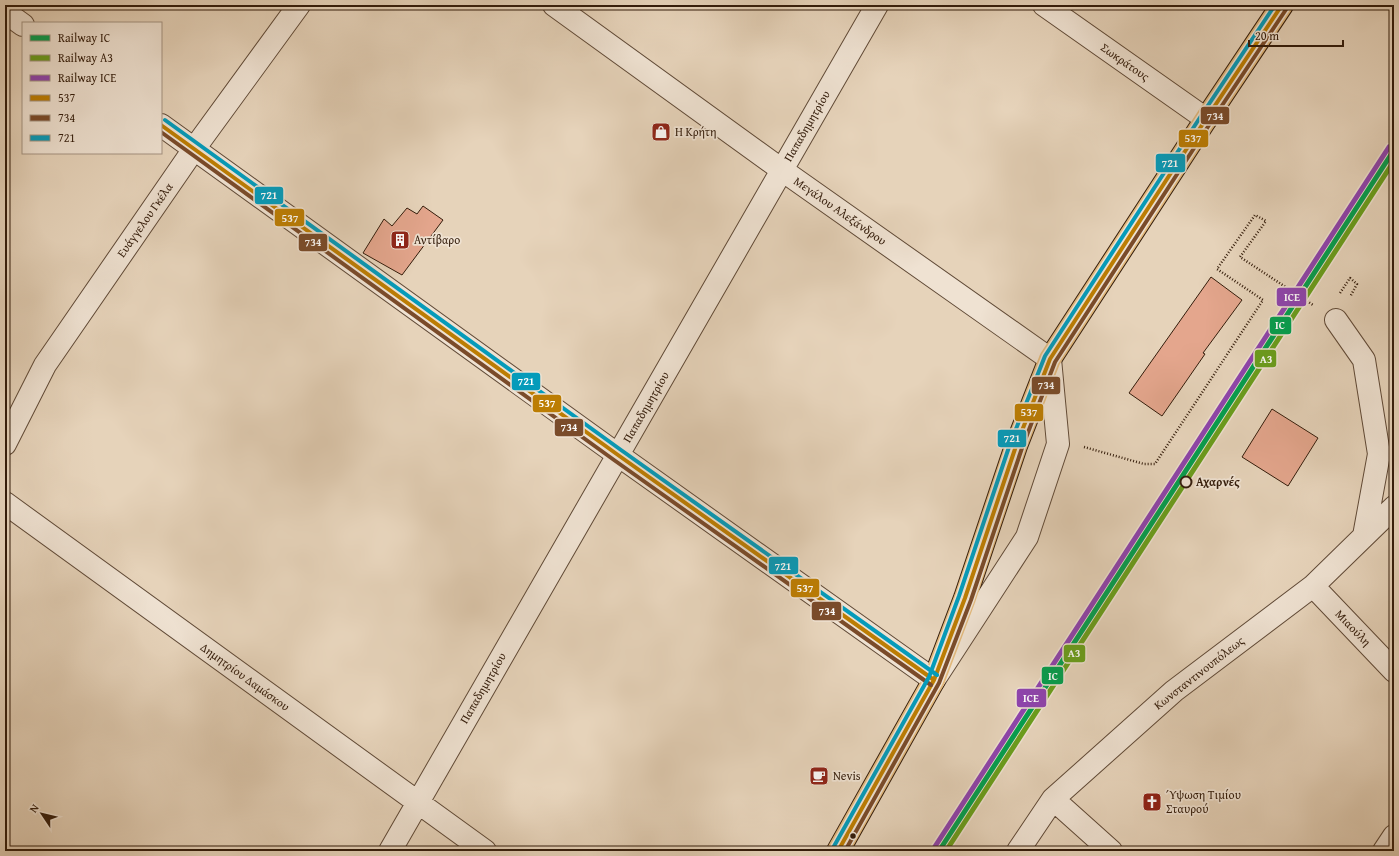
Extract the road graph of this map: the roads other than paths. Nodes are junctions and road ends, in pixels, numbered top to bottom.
1 (299, 5) edge
2 (554, 5) edge
3 (877, 5) edge
4 (1044, 5) edge
5 (1282, 5) edge
6 (5, 12) edge
7 (22, 24) edge
8 (1206, 119) junction
9 (162, 127) edge
10 (194, 149) junction
11 (782, 170) junction
12 (1328, 314) road end
13 (1050, 359) junction
14 (5, 444) edge
15 (618, 455) junction
16 (5, 503) edge
17 (1394, 507) edge
18 (1364, 536) junction
19 (1313, 586) junction
20 (1394, 671) edge
21 (934, 680) junction
22 (1053, 799) junction
23 (417, 802) junction
24 (1394, 836) edge
25 (390, 851) edge
26 (485, 851) edge
27 (838, 851) edge
28 (1018, 851) edge
29 (1111, 851) edge
30 (1384, 851) edge

1 - 10 street, Ευάγγελου Γκέλα
2 - 11 street, Μεγάλου Αλεξάνδρου
3 - 11 street, Παπαδημητρίου
4 - 8 street, Σωκράτους
5 - 8 main road
6 - 7 street
8 - 13 main road
9 - 10 street
10 - 14 street, Ευάγγελου Γκέλα
10 - 15 street
11 - 13 street, Μεγάλου Αλεξάνδρου
11 - 15 street, Παπαδημητρίου
12 - 18 street
13 - 21 main road
13 - 21 street
15 - 21 street
15 - 23 street, Παπαδημητρίου
16 - 23 street, Δημητρίου Δαμάσκου
17 - 18 street, Κωνσταντινουπόλεως
18 - 19 street, Κωνσταντινουπόλεως
19 - 20 street, Μιαούλη
19 - 22 street, Κωνσταντινουπόλεως
21 - 27 main road
22 - 28 street, Κωνσταντινουπόλεως
22 - 29 street
23 - 25 street, Παπαδημητρίου
23 - 26 street, Δημητρίου Δαμάσκου
24 - 30 street

